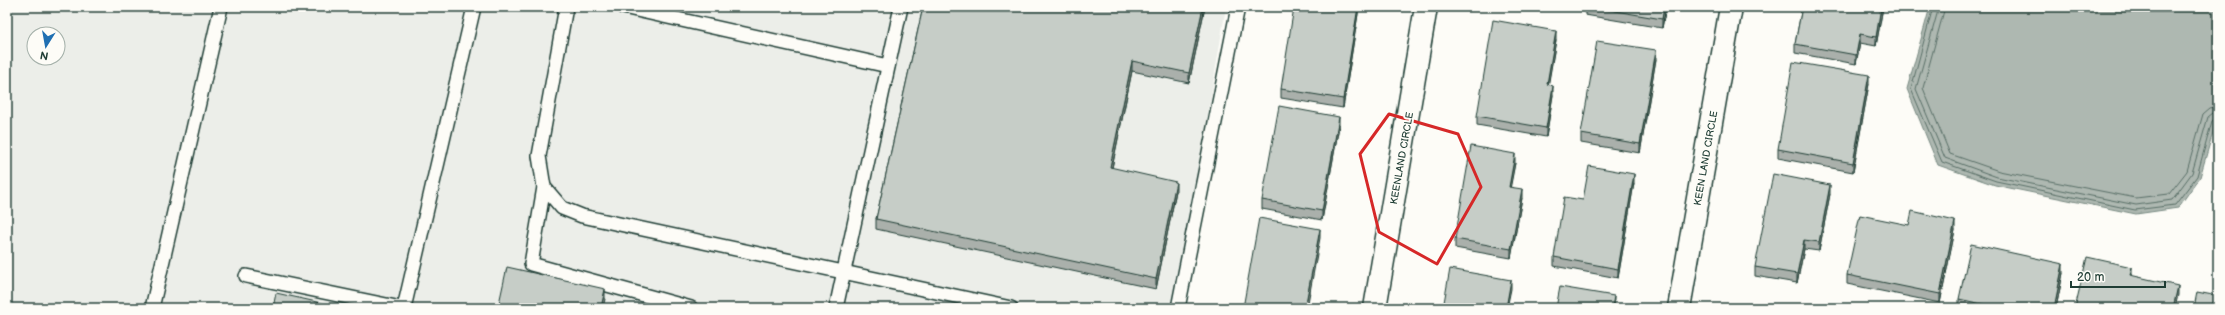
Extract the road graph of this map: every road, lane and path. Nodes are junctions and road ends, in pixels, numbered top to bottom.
1 (221, 7) edge
2 (474, 7) edge
3 (566, 7) edge
4 (623, 7) edge
5 (900, 7) edge
6 (1238, 7) edge
7 (1426, 7) edge
8 (1732, 7) edge
9 (888, 66) junction
10 (544, 187) junction
11 (843, 271) junction
12 (246, 276) dead end
13 (152, 308) edge
14 (403, 308) edge
15 (692, 308) edge
16 (836, 308) edge
17 (1011, 308) edge
18 (1178, 308) edge
19 (1375, 308) edge
20 (1679, 308) edge

1 - 13 lane
2 - 14 lane
3 - 10 lane
4 - 9 lane
5 - 9 lane
6 - 18 lane
7 - 19 street, KEENLAND CIRCLE
8 - 20 street, KEEN LAND CIRCLE
9 - 11 lane
10 - 11 lane
10 - 15 lane
11 - 16 lane
11 - 17 lane
12 - 14 lane

